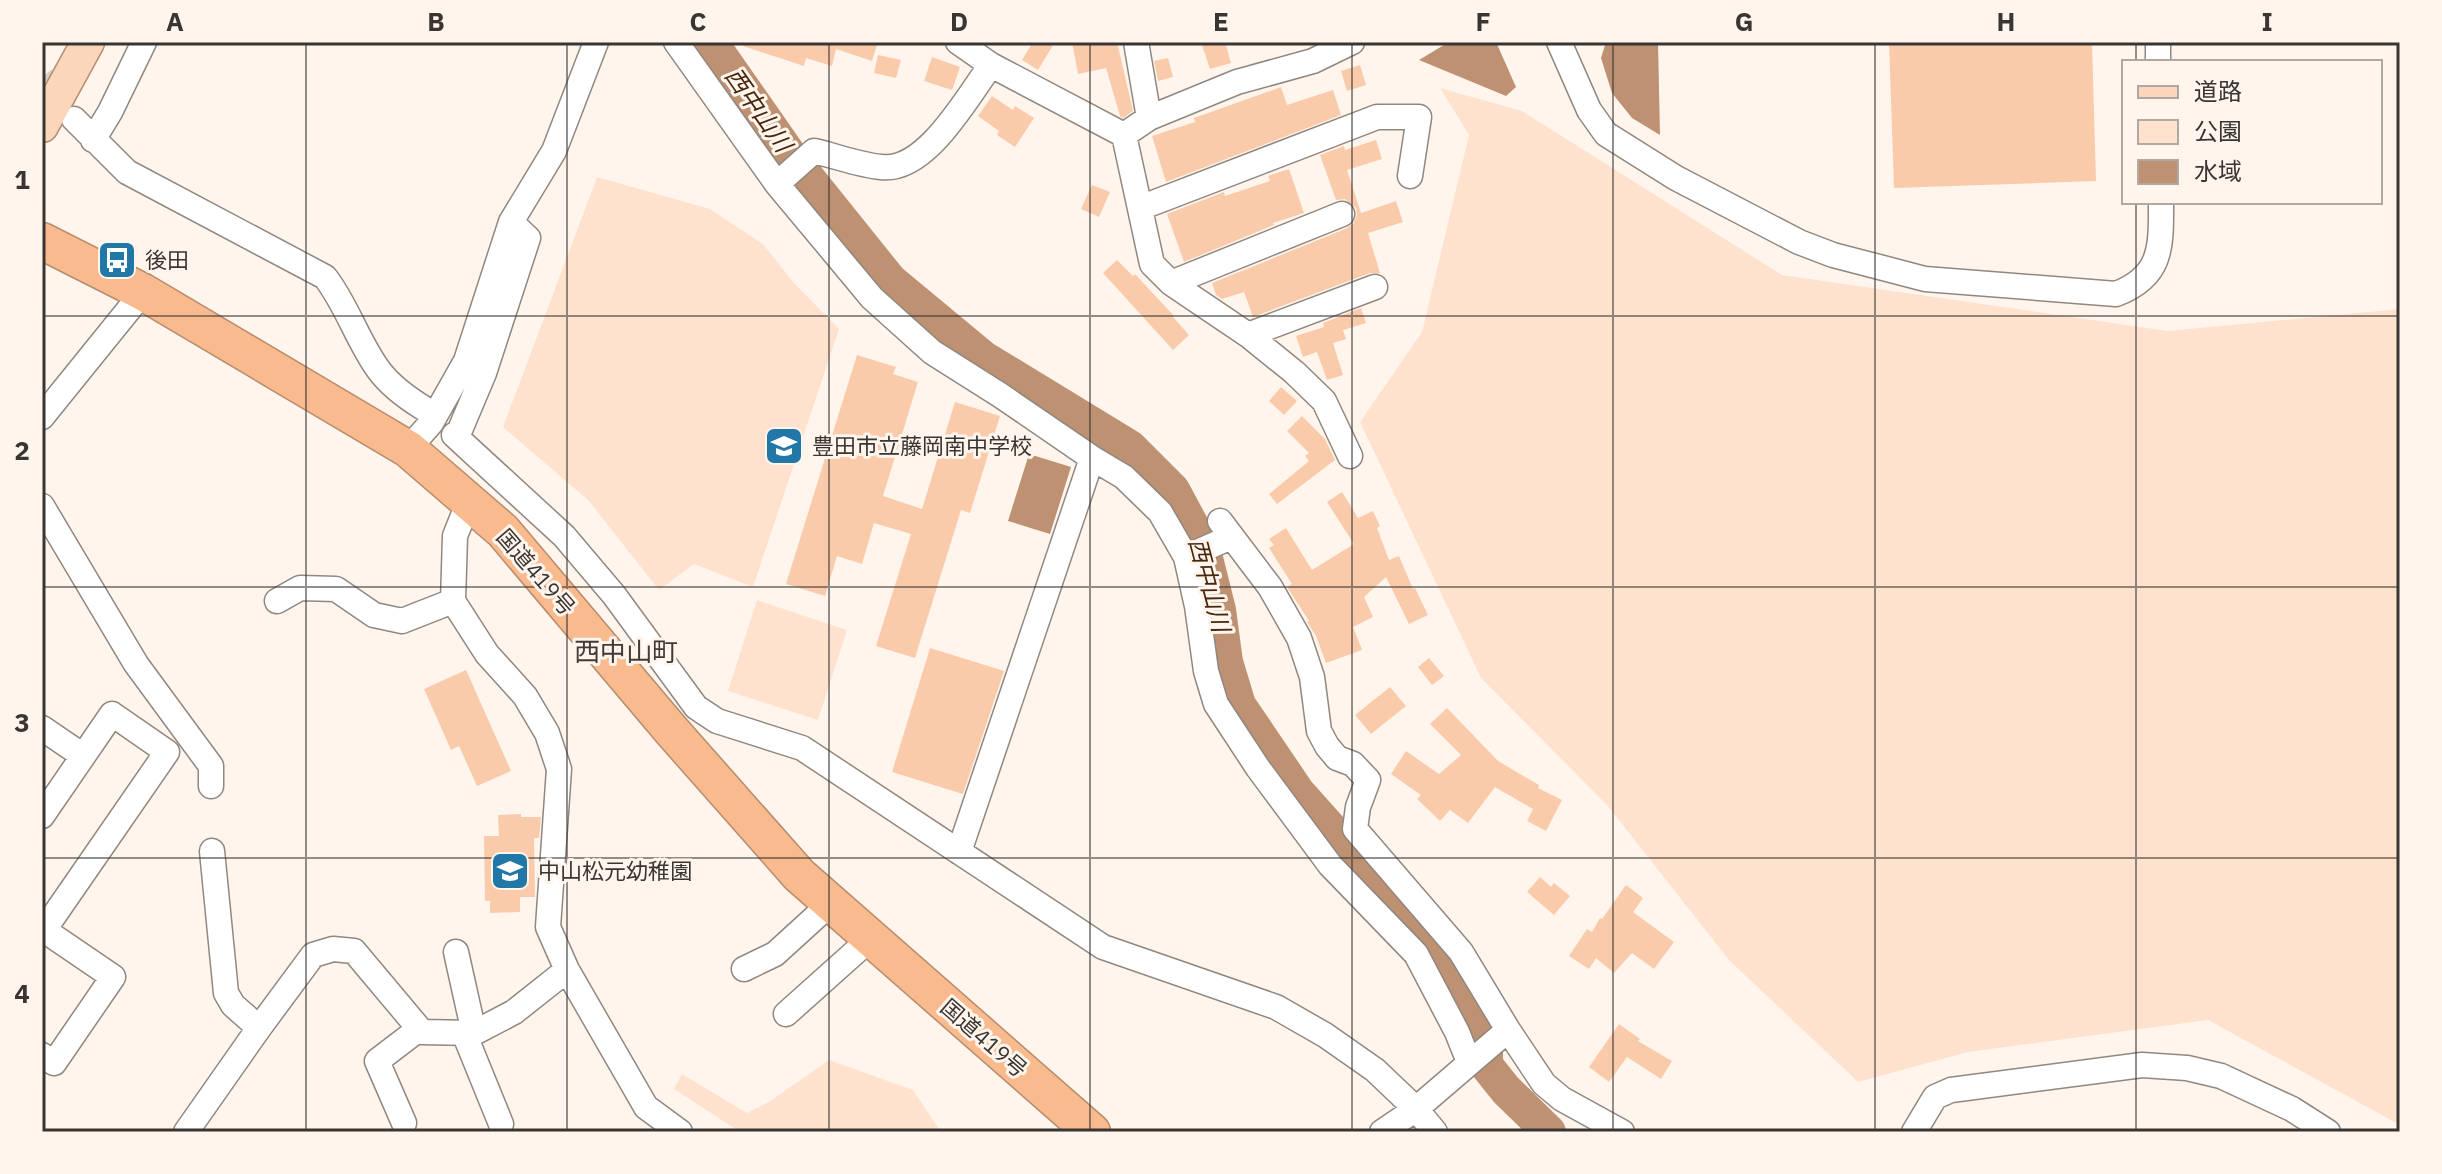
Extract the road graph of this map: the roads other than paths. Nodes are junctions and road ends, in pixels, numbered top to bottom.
1 (88, 42) edge
2 (144, 42) edge
3 (596, 42) edge
4 (676, 42) edge
5 (958, 42) edge
6 (1136, 42) edge
7 (1352, 42) edge
8 (1559, 42) edge
9 (991, 65) junction
10 (1149, 118) junction
11 (74, 119) tunnel mouth
12 (42, 126) edge
13 (1124, 135) junction
14 (93, 140) junction
15 (1410, 176) dead end
16 (780, 181) junction
17 (2161, 204) edge
18 (1140, 208) junction
19 (1342, 214) dead end
20 (511, 222) junction
21 (42, 241) edge
22 (1171, 283) junction
23 (1375, 287) dead end
24 (143, 292) junction
25 (1248, 335) junction
26 (425, 409) dead end
27 (42, 417) edge
28 (408, 449) junction
29 (1350, 456) dead end
30 (1092, 458) junction
31 (469, 501) junction
32 (42, 506) edge
33 (1190, 555) junction
34 (277, 601) dead end
35 (453, 601) junction
36 (42, 728) edge
37 (83, 756) junction
38 (211, 786) dead end
39 (42, 816) edge
40 (212, 851) dead end
41 (959, 852) junction
42 (831, 903) junction
43 (871, 938) junction
44 (456, 952) dead end
45 (744, 969) dead end
46 (567, 970) junction
47 (786, 1014) dead end
48 (259, 1028) junction
49 (419, 1029) junction
50 (1508, 1030) junction
51 (469, 1033) junction
52 (42, 1055) edge
53 (1474, 1059) junction
54 (1416, 1109) junction
55 (404, 1123) dead end
56 (501, 1124) dead end
57 (186, 1132) edge
58 (680, 1132) edge
59 (1092, 1132) edge
60 (1382, 1132) edge
61 (1435, 1132) edge
62 (1622, 1132) edge
63 (1914, 1132) edge
64 (2328, 1132) edge

1 - 12 main road
2 - 14 street
3 - 20 street
4 - 16 street
5 - 9 street
6 - 10 street
7 - 10 street
8 - 17 street
9 - 13 street
9 - 16 street
10 - 13 street
11 - 14 street
13 - 18 street
14 - 26 street
15 - 18 street
16 - 30 street
18 - 22 street
19 - 22 street
20 - 28 street
20 - 41 street
21 - 24 highway, 国道419号
22 - 25 street
23 - 25 street
24 - 27 street
24 - 28 highway, 国道419号
25 - 29 street
28 - 31 highway, 国道419号
30 - 33 street
30 - 41 street
31 - 35 street
31 - 42 highway, 国道419号
32 - 38 street
33 - 50 street
33 - 53 street
34 - 35 street
35 - 46 street
36 - 37 street
37 - 39 street
37 - 52 street
40 - 48 street
41 - 54 street
42 - 43 highway, 国道419号
42 - 45 street
43 - 47 street
43 - 59 highway, 国道419号
44 - 51 street
46 - 51 street
46 - 58 street
48 - 49 street
48 - 57 street
49 - 51 street
49 - 55 street
50 - 53 street
50 - 62 street
51 - 56 street
53 - 54 street
54 - 60 street
54 - 61 street
63 - 64 street

